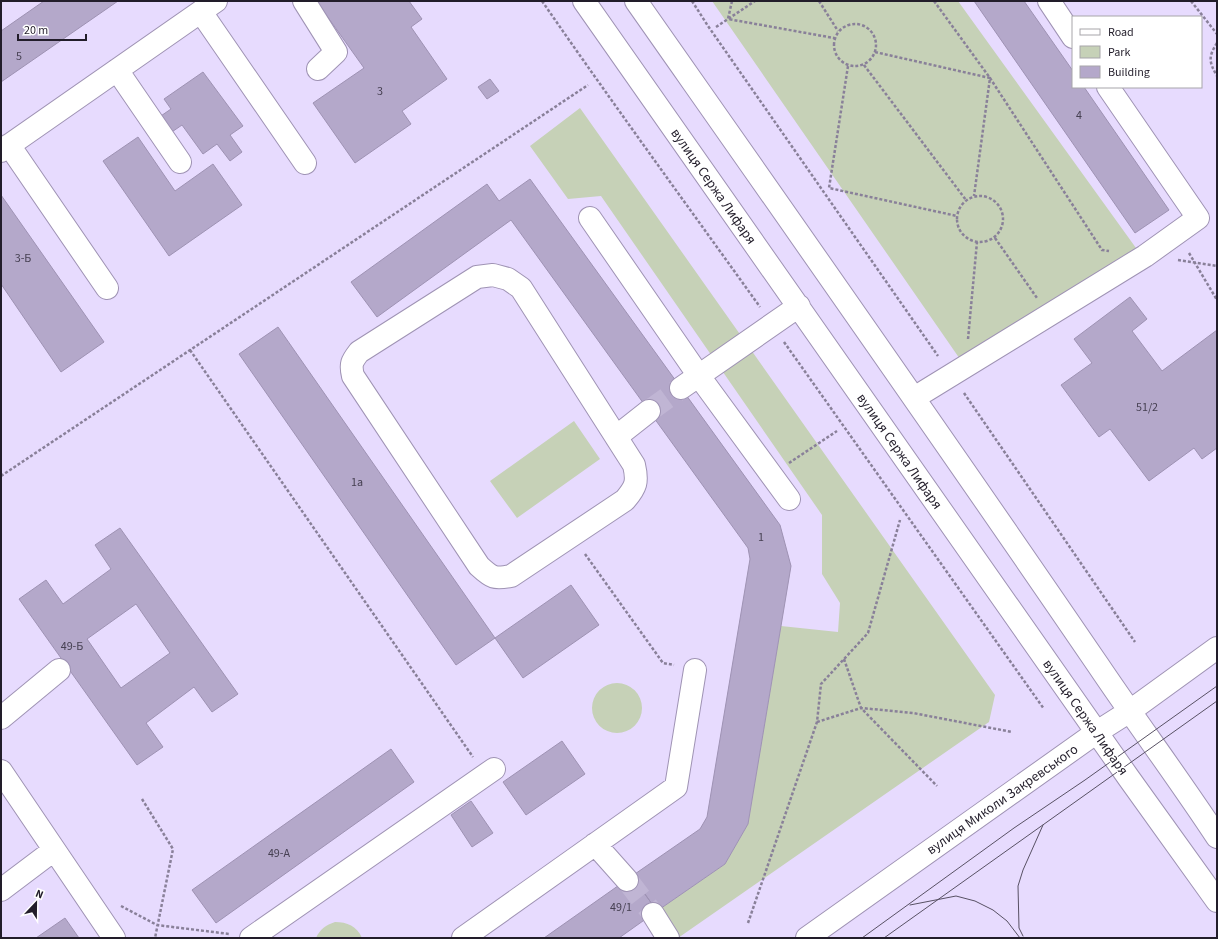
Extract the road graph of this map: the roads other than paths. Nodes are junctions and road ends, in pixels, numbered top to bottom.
1 (304, 1) edge
2 (584, 1) edge
3 (636, 1) edge
4 (1049, 1) edge
5 (209, 6) edge
6 (1072, 36) edge
7 (318, 69) dead end
8 (117, 70) junction
9 (1109, 88) edge
10 (5, 148) edge
11 (180, 162) dead end
12 (305, 163) dead end
13 (590, 218) dead end
14 (107, 288) dead end
15 (798, 306) junction
16 (699, 376) junction
17 (681, 388) tunnel mouth
18 (914, 398) junction
19 (649, 411) tunnel mouth
20 (616, 437) junction
21 (790, 499) dead end
22 (1217, 648) edge
23 (59, 670) dead end
24 (696, 670) road end
25 (1130, 711) junction
26 (1, 718) edge
27 (1097, 732) junction
28 (1, 771) edge
29 (490, 773) road end
30 (1217, 837) edge
31 (595, 844) junction
32 (54, 850) junction
33 (627, 880) tunnel mouth
34 (1, 890) edge
35 (1217, 901) edge
36 (653, 914) tunnel mouth
37 (114, 938) edge
38 (252, 938) edge
39 (463, 938) edge
40 (668, 938) edge
41 (808, 938) edge

1 - 7 street
2 - 15 street, вулиця Сержа Лифаря
3 - 18 street
4 - 6 street
5 - 8 street
5 - 12 street
8 - 10 street
8 - 11 street
9 - 18 street
10 - 14 street
13 - 16 street
15 - 16 street
15 - 27 street, вулиця Сержа Лифаря
16 - 17 street
16 - 21 street
18 - 25 street
19 - 20 street
20 - 20 street
22 - 25 street, вулиця Миколи Закревського
23 - 26 street
24 - 31 street
25 - 27 street, вулиця Миколи Закревського
25 - 30 street
27 - 35 street, вулиця Сержа Лифаря
27 - 41 street, вулиця Миколи Закревського
28 - 32 street
29 - 38 street
31 - 33 street
31 - 39 street
32 - 34 street
32 - 37 street
36 - 40 street

